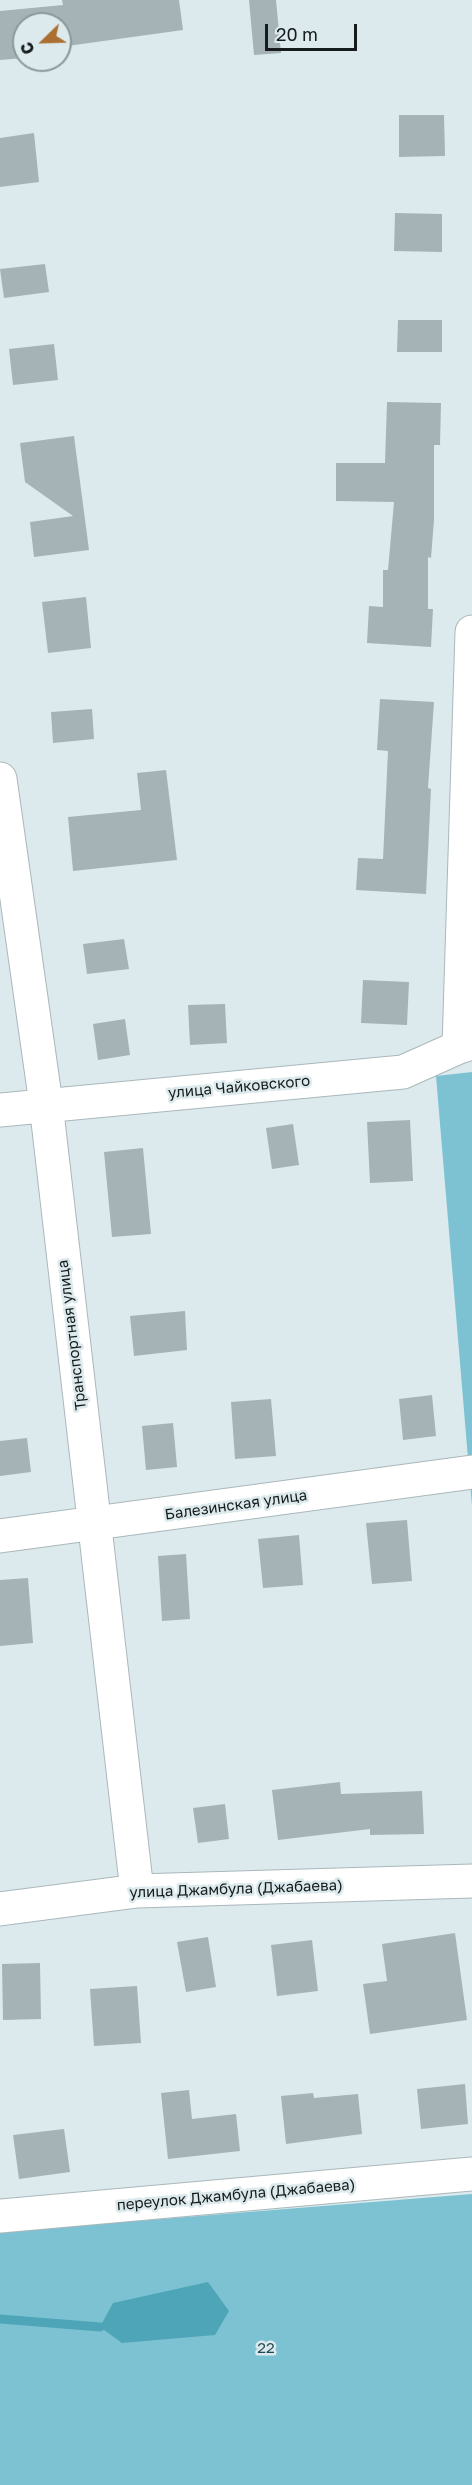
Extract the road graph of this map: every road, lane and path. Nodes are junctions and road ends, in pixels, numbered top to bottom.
1 (472, 632) edge
2 (0, 779) edge
3 (465, 1045) edge
4 (46, 1104) junction
5 (0, 1110) edge
6 (472, 1472) edge
7 (94, 1525) junction
8 (0, 1536) edge
9 (472, 1881) edge
10 (137, 1891) junction
11 (0, 1909) edge
12 (472, 2174) edge
13 (0, 2216) edge

1 - 3 street
2 - 4 street, Транспортная улица
3 - 4 street, улица Чайковского
4 - 5 street, улица Чайковского
4 - 7 street, Транспортная улица
6 - 7 street, Балезинская улица
7 - 8 street, Балезинская улица
7 - 10 street, Транспортная улица
9 - 10 street, улица Джамбула (Джабаева)
10 - 11 street, улица Джамбула (Джабаева)
12 - 13 street, переулок Джамбула (Джабаева)

